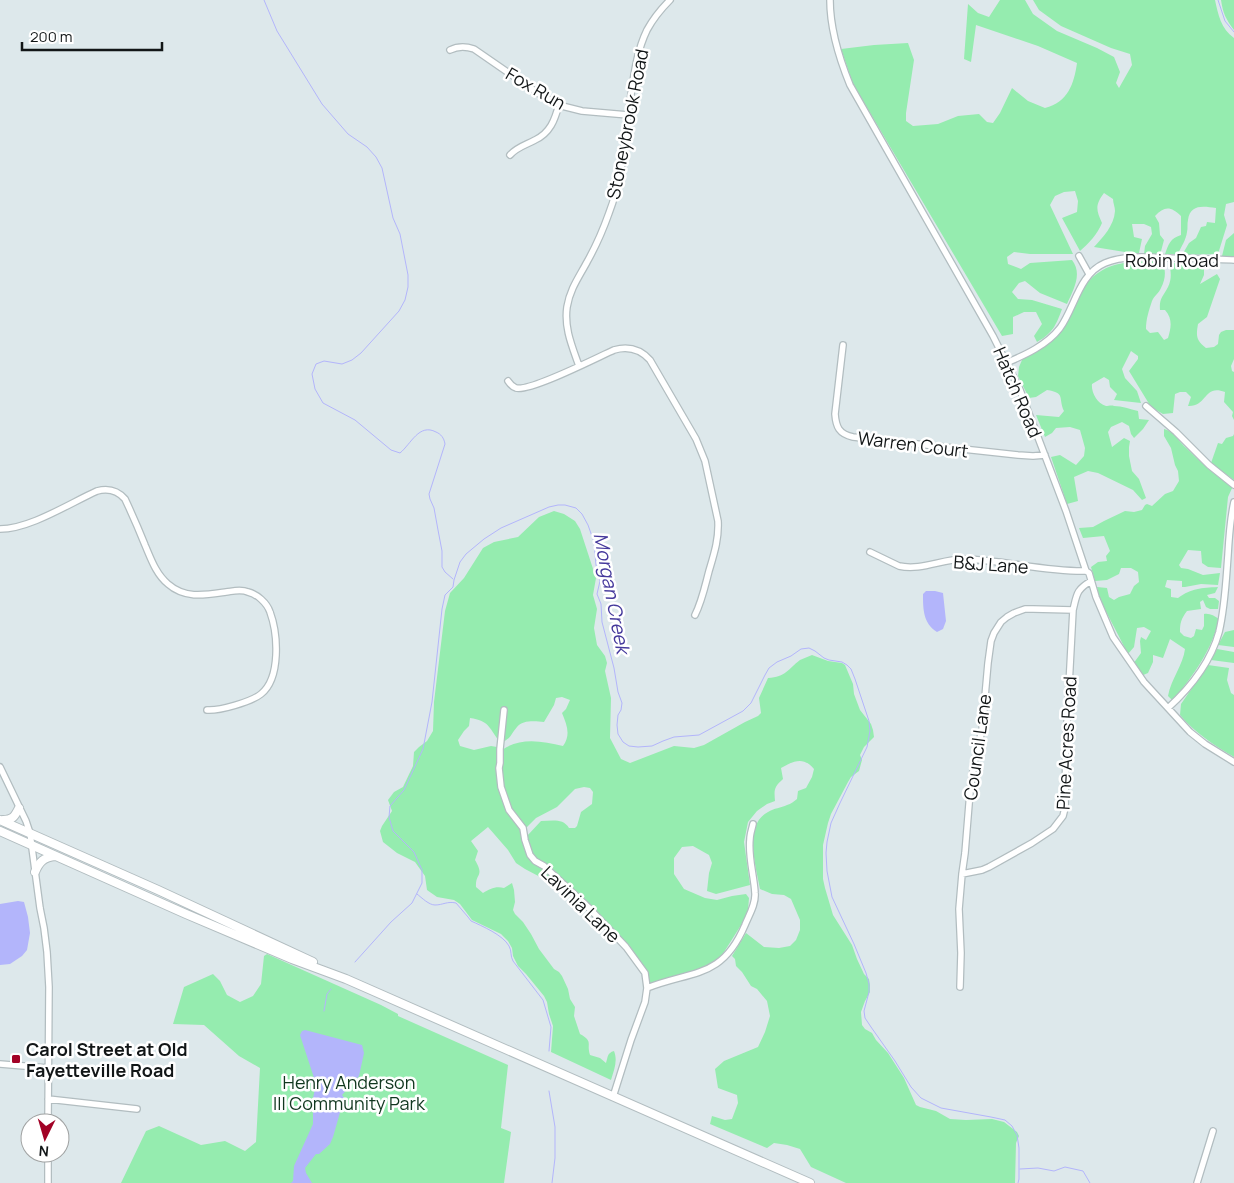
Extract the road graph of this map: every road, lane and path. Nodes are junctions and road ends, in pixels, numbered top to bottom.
1 (670, 0) edge
2 (830, 0) edge
3 (450, 50) dead end
4 (559, 104) junction
5 (628, 115) junction
6 (510, 155) dead end
7 (1079, 256) dead end
8 (1234, 260) edge
9 (1089, 274) junction
10 (843, 345) dead end
11 (1006, 363) junction
12 (579, 366) junction
13 (508, 381) dead end
14 (1146, 406) dead end
15 (1045, 455) junction
16 (1234, 485) edge
17 (1234, 502) edge
18 (0, 529) edge
19 (870, 552) dead end
20 (1086, 571) junction
21 (1091, 581) junction
22 (1073, 610) junction
23 (695, 615) dead end
24 (1168, 708) junction
25 (207, 710) dead end
26 (504, 710) dead end
27 (1234, 762) edge
28 (0, 767) edge
29 (19, 808) junction
30 (1, 820) edge
31 (753, 824) dead end
32 (0, 831) edge
33 (30, 833) junction
34 (31, 845) junction
35 (56, 856) junction
36 (35, 872) junction
37 (962, 874) junction
38 (346, 979) junction
39 (960, 987) dead end
40 (647, 988) junction
41 (0, 1064) edge
42 (48, 1068) junction
43 (613, 1096) junction
44 (48, 1099) junction
45 (137, 1109) dead end
46 (48, 1113) edge
47 (1213, 1131) dead end
48 (48, 1163) edge
49 (48, 1183) edge
50 (810, 1183) edge
51 (1197, 1183) edge

1 - 5 street, Stoneybrook Road
2 - 11 street, Hatch Road
3 - 4 street, Fox Run
4 - 5 street, Fox Run
4 - 6 street
5 - 12 street, Stoneybrook Road
7 - 9 street
8 - 9 street, Robin Road
9 - 11 street
10 - 15 street, Warren Court
11 - 15 street, Hatch Road
12 - 13 street
12 - 23 street
14 - 16 street
15 - 20 street, Hatch Road
17 - 24 street
18 - 25 street
19 - 20 street, B&J Lane
20 - 21 street, Hatch Road
21 - 22 street
21 - 24 street, Hatch Road
22 - 37 street, Pine Acres Road
22 - 37 street, Council Lane
24 - 27 street, Hatch Road
26 - 40 street, Lavinia Lane
28 - 29 street
29 - 30 highway
29 - 33 street
30 - 33 highway
31 - 40 street
32 - 34 highway
33 - 34 street
33 - 38 highway
34 - 35 highway
34 - 36 street
35 - 36 highway
35 - 38 highway
36 - 42 street
37 - 39 street, Council Lane
38 - 43 highway
40 - 43 street
41 - 42 street
42 - 44 street
43 - 50 highway
44 - 45 street
44 - 46 street
47 - 51 street
48 - 49 street

